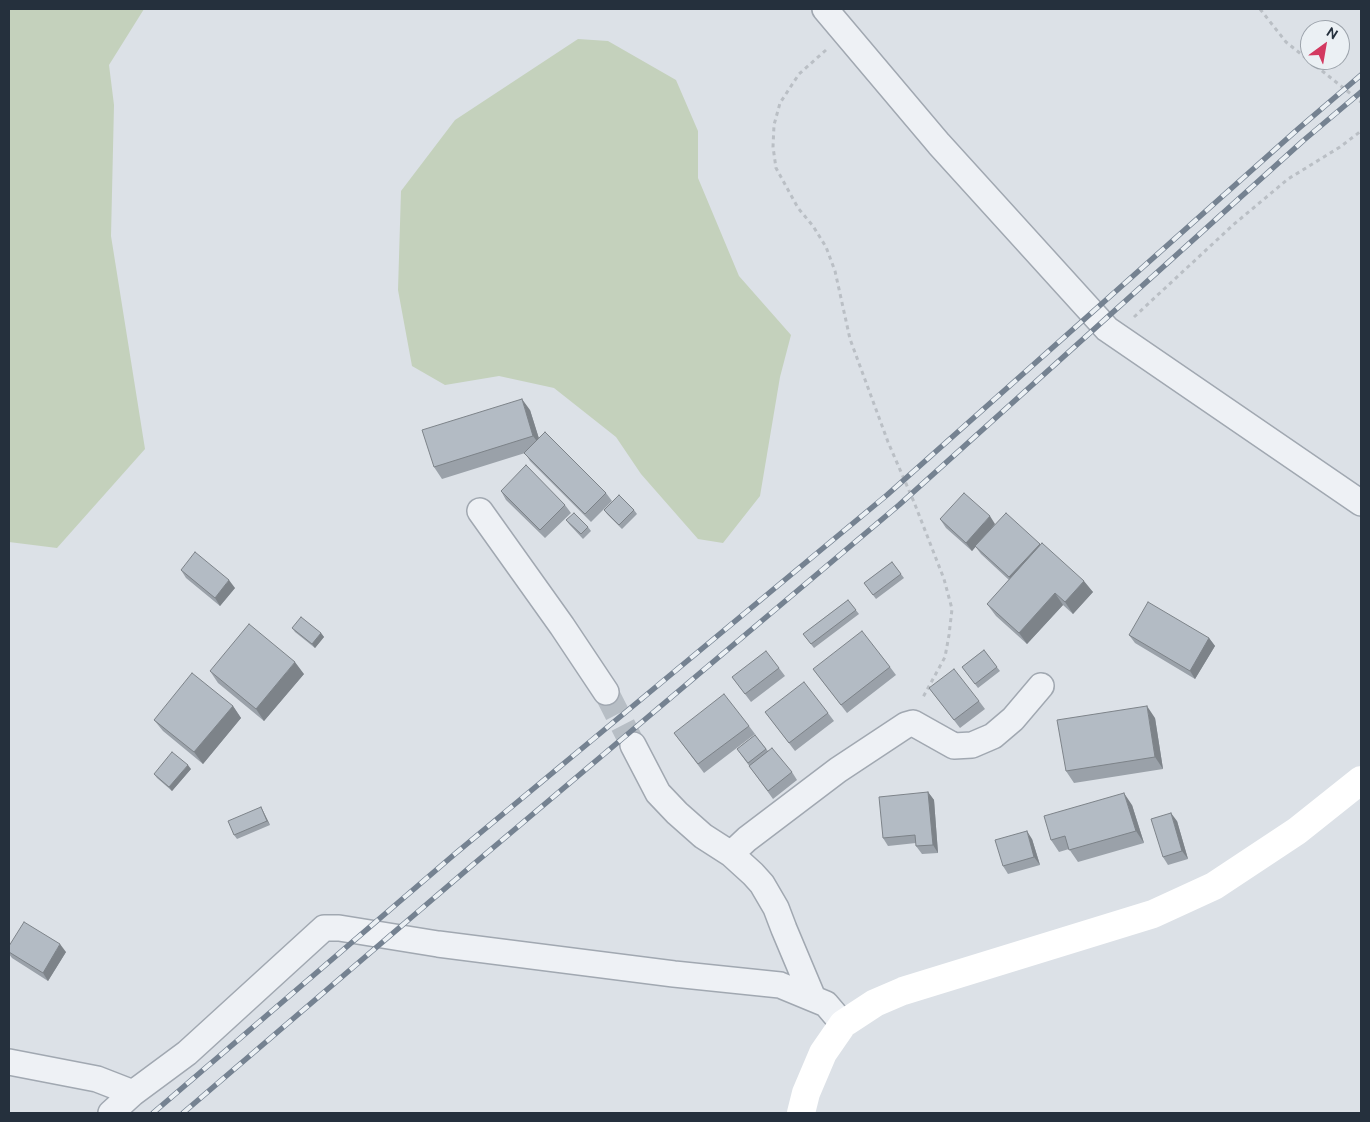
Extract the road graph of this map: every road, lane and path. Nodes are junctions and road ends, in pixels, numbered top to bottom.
1 (826, 9) edge
2 (1260, 9) edge
3 (845, 33) junction
4 (1361, 102) edge
5 (1361, 131) edge
6 (1117, 336) junction
7 (1361, 503) edge
8 (480, 511) dead end
9 (1041, 686) dead end
10 (606, 692) tunnel mouth
11 (906, 725) junction
12 (633, 745) tunnel mouth
13 (1361, 780) edge
14 (730, 854) junction
15 (813, 998) junction
16 (843, 1024) junction
17 (9, 1062) edge
18 (133, 1093) junction
19 (111, 1113) edge
20 (801, 1113) edge

1 - 3 street
2 - 4 path
3 - 6 street
3 - 11 path
5 - 6 path
6 - 7 street
8 - 10 street
9 - 11 street
11 - 14 street
12 - 14 street
13 - 16 street
14 - 15 street
15 - 16 street
15 - 18 street
16 - 20 street
17 - 18 street
18 - 19 street

